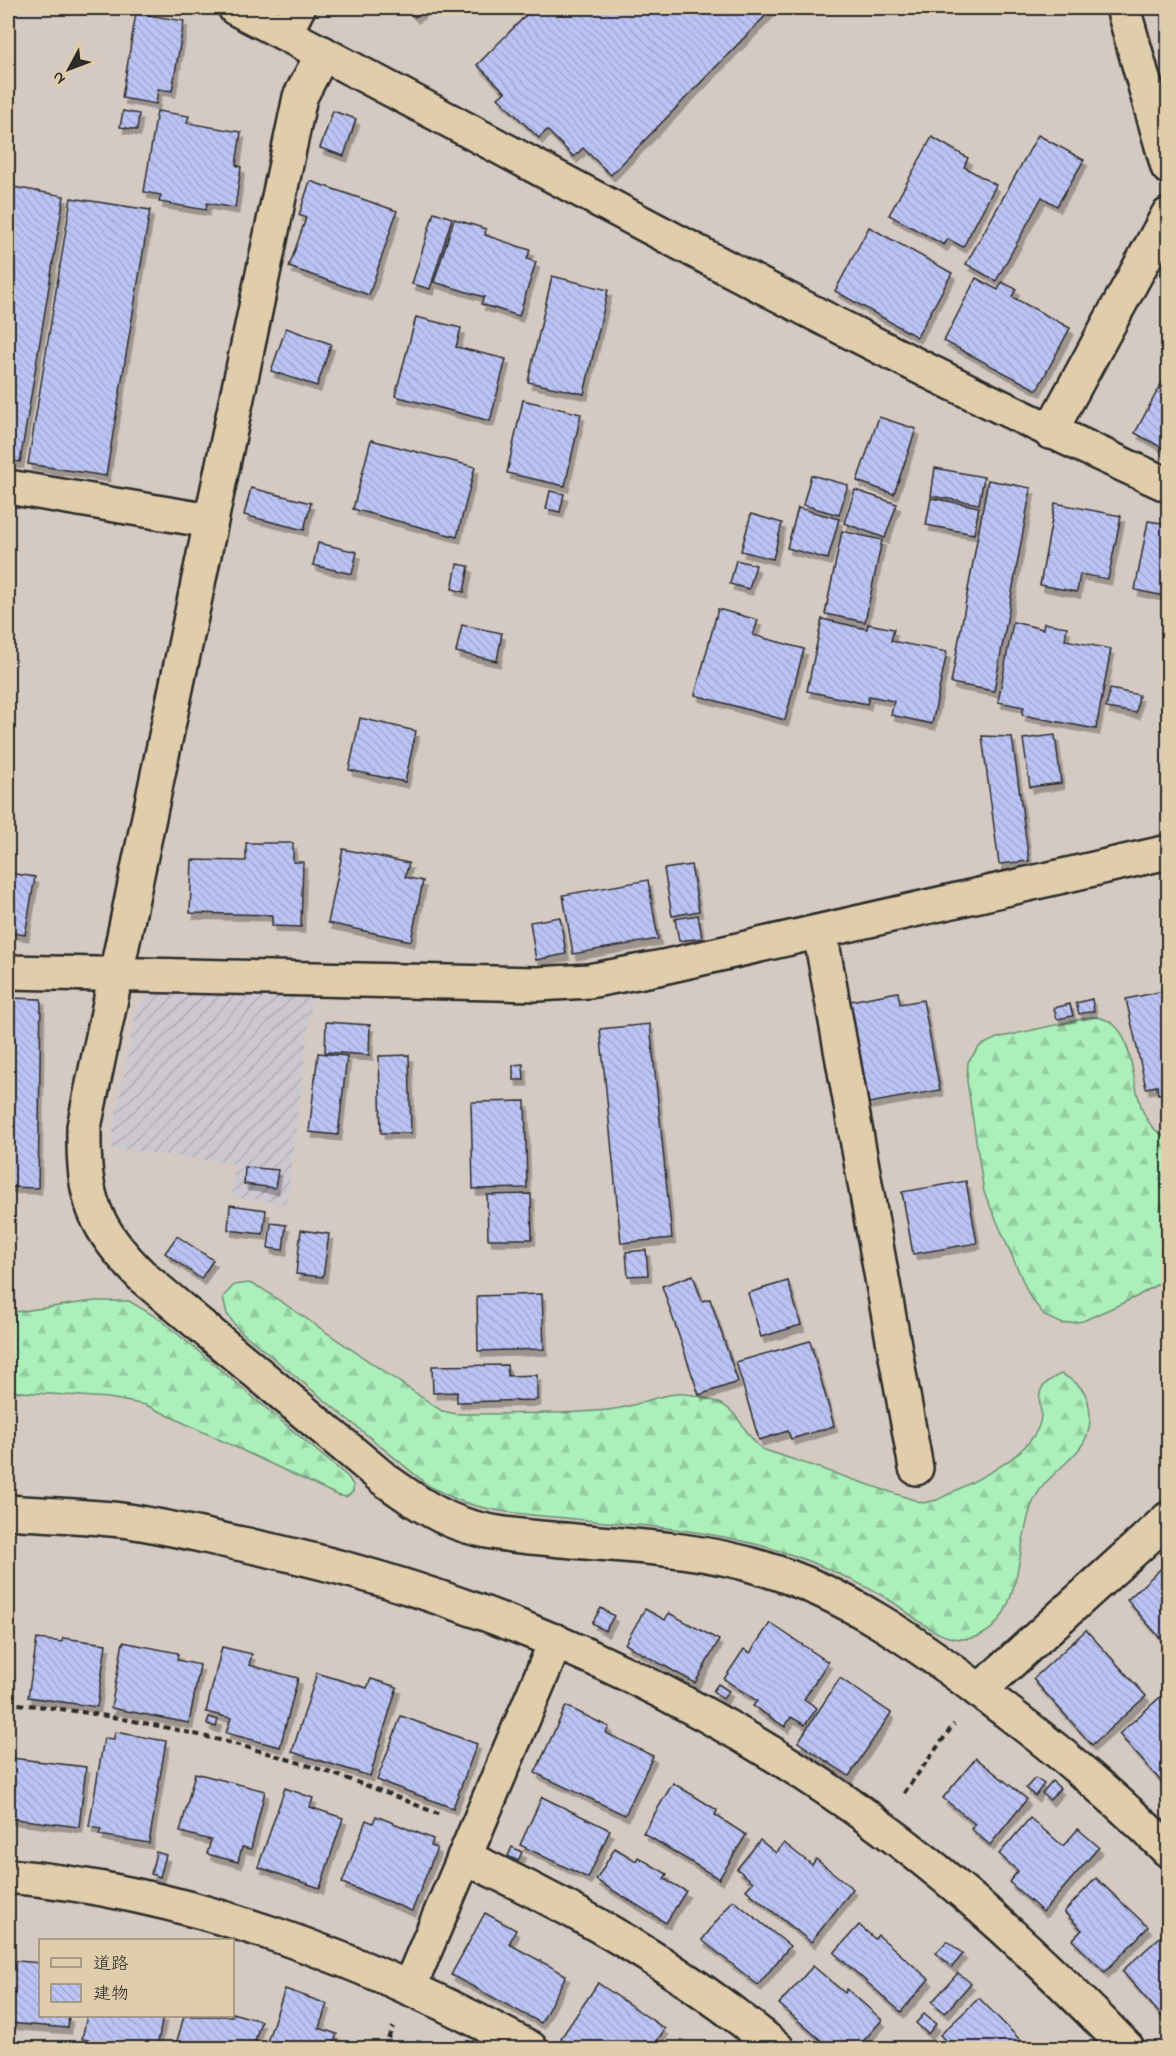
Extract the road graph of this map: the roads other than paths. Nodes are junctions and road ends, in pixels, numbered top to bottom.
1 (235, 8) edge
2 (1123, 8) edge
3 (292, 20) edge
4 (323, 53) junction
5 (1168, 167) edge
6 (1168, 215) edge
7 (1050, 432) junction
8 (1168, 485) edge
9 (8, 487) edge
10 (210, 521) junction
11 (1168, 852) edge
12 (820, 932) junction
13 (8, 972) edge
14 (115, 974) junction
15 (916, 1468) dead end
16 (8, 1512) edge
17 (1168, 1519) edge
18 (556, 1641) junction
19 (979, 1691) junction
20 (1168, 1850) edge
21 (464, 1857) junction
22 (8, 1875) edge
23 (409, 1988) junction
24 (530, 2049) edge
25 (777, 2049) edge
26 (1127, 2049) edge

1 - 3 street
2 - 5 street
3 - 4 street
4 - 7 street
4 - 10 street
6 - 7 street
7 - 8 street
9 - 10 street
10 - 14 street
11 - 12 street
12 - 14 street
12 - 15 street
13 - 14 street
14 - 19 street
16 - 18 street
17 - 19 street
18 - 21 street
18 - 26 street
19 - 20 street
21 - 23 street
21 - 25 street
22 - 23 street
23 - 24 street

